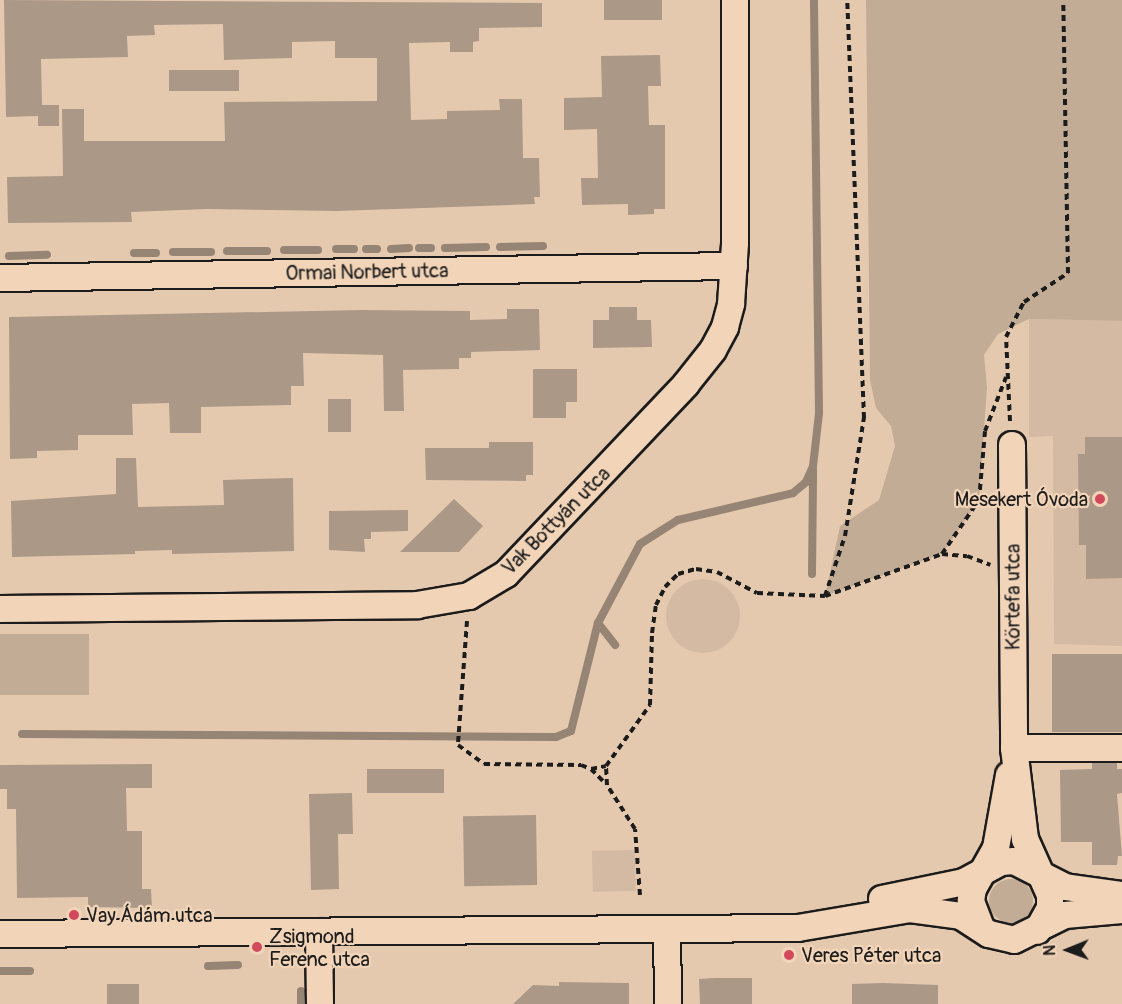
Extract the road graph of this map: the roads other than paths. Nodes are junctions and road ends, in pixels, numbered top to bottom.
1 (735, 0) edge
2 (734, 266) junction
3 (0, 278) edge
4 (1012, 445) road end
5 (0, 609) edge
6 (1014, 748) junction
7 (1122, 748) edge
8 (1038, 871) junction
9 (979, 877) junction
10 (1122, 895) edge
11 (1122, 910) edge
12 (841, 918) junction
13 (980, 925) junction
14 (667, 929) junction
15 (1037, 931) junction
16 (319, 932) junction
17 (0, 934) edge
18 (320, 1004) edge
19 (668, 1004) edge

1 - 2 street, Vak Bottyán utca
2 - 3 street, Ormai Norbert utca
2 - 5 street, Vak Bottyán utca
4 - 6 street, Körtefa utca
6 - 7 street
6 - 8 street, Körtefa utca
6 - 9 street, Körtefa utca
8 - 9 street
8 - 10 street
8 - 15 street
9 - 12 street
9 - 13 street
11 - 15 street
12 - 13 street
12 - 14 street
13 - 15 street
14 - 16 street
14 - 19 street
16 - 17 street
16 - 18 street

